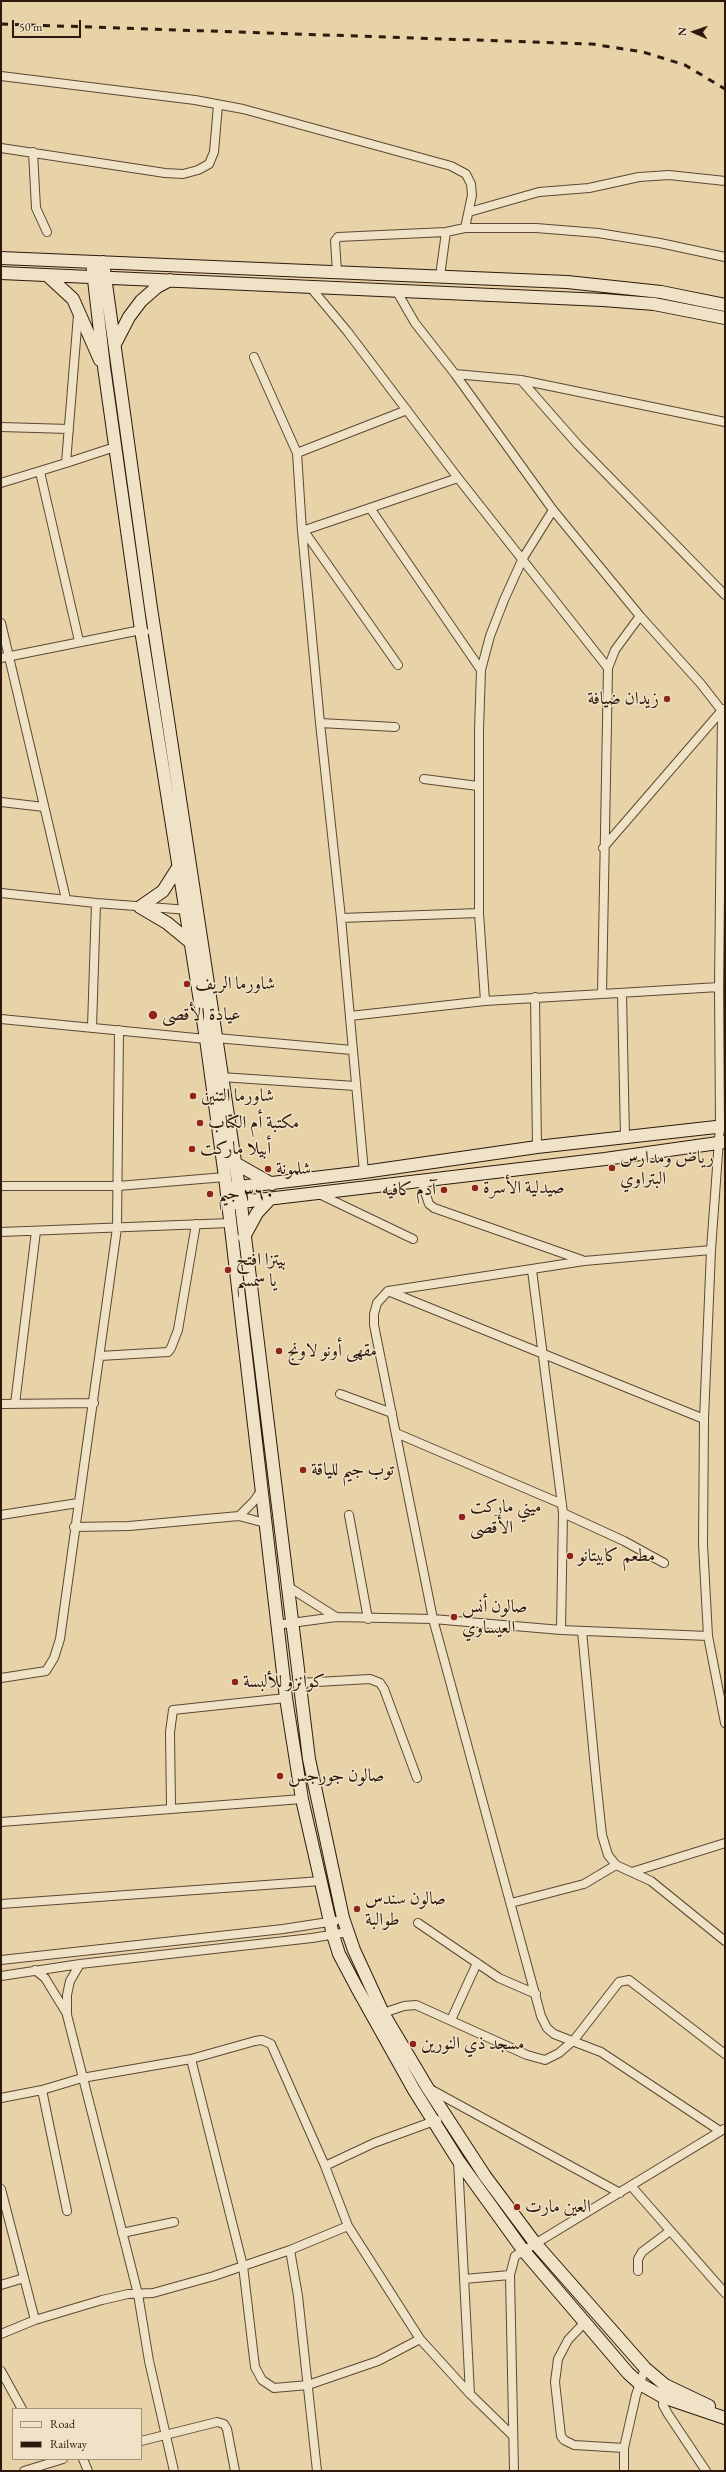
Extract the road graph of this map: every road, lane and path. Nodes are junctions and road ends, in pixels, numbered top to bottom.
1 (1, 76) edge
2 (218, 105) junction
3 (1, 148) edge
4 (33, 152) junction
5 (725, 182) edge
6 (469, 212) junction
7 (465, 228) junction
8 (47, 232) dead end
9 (446, 232) junction
10 (725, 257) edge
11 (1, 258) edge
12 (97, 262) junction
13 (1, 272) edge
14 (337, 272) junction
15 (47, 275) junction
16 (440, 276) junction
17 (99, 278) junction
18 (171, 280) junction
19 (311, 288) junction
20 (396, 290) junction
21 (725, 305) edge
22 (79, 309) junction
23 (725, 318) edge
24 (115, 344) junction
25 (254, 357) dead end
26 (104, 367) junction
27 (454, 374) junction
28 (521, 380) junction
29 (406, 410) junction
30 (725, 422) edge
31 (1, 427) edge
32 (69, 429) junction
33 (116, 447) junction
34 (297, 453) junction
35 (66, 463) junction
36 (40, 472) junction
37 (458, 478) junction
38 (1, 483) edge
39 (370, 508) junction
40 (553, 510) junction
41 (303, 531) junction
42 (523, 558) junction
43 (725, 595) edge
44 (640, 616) junction
45 (1, 623) edge
46 (141, 630) junction
47 (156, 639) junction
48 (79, 641) junction
49 (5, 657) edge
50 (398, 665) dead end
51 (608, 668) junction
52 (481, 670) junction
53 (724, 709) edge
54 (320, 723) junction
55 (396, 727) dead end
56 (424, 778) dead end
57 (478, 786) junction
58 (1, 802) edge
59 (44, 807) junction
60 (723, 808) edge
61 (603, 848) junction
62 (178, 869) junction
63 (1, 893) edge
64 (66, 899) junction
65 (96, 903) junction
66 (140, 907) junction
67 (184, 909) junction
68 (198, 910) junction
69 (479, 913) junction
70 (341, 918) junction
71 (189, 941) junction
72 (719, 987) junction
73 (602, 994) junction
74 (622, 994) junction
75 (535, 997) junction
76 (485, 1001) junction
77 (350, 1016) junction
78 (1, 1019) edge
79 (92, 1027) junction
80 (119, 1030) junction
81 (211, 1038) junction
82 (352, 1050) junction
83 (221, 1077) junction
84 (355, 1086) junction
85 (722, 1126) edge
86 (625, 1137) junction
87 (722, 1142) edge
88 (537, 1147) junction
89 (235, 1163) junction
90 (364, 1172) junction
91 (421, 1180) junction
92 (226, 1183) junction
93 (272, 1184) junction
94 (1, 1186) edge
95 (118, 1186) junction
96 (239, 1188) junction
97 (320, 1194) junction
98 (270, 1199) junction
99 (240, 1202) junction
100 (228, 1203) junction
101 (230, 1223) junction
102 (196, 1224) junction
103 (117, 1228) junction
104 (36, 1231) junction
105 (1, 1232) edge
106 (244, 1237) junction
107 (413, 1239) dead end
108 (711, 1250) junction
109 (584, 1260) junction
110 (532, 1270) junction
111 (388, 1292) junction
112 (543, 1353) junction
113 (100, 1356) junction
114 (340, 1394) dead end
115 (94, 1403) junction
116 (1, 1404) edge
117 (15, 1404) junction
118 (392, 1413) junction
119 (704, 1419) junction
120 (396, 1433) junction
121 (261, 1491) junction
122 (78, 1504) junction
123 (562, 1504) junction
124 (563, 1514) junction
125 (1, 1515) edge
126 (349, 1515) dead end
127 (239, 1516) junction
128 (265, 1523) junction
129 (74, 1527) junction
130 (664, 1563) dead end
131 (287, 1586) junction
132 (336, 1617) junction
133 (368, 1619) junction
134 (433, 1619) junction
135 (292, 1623) junction
136 (276, 1625) junction
137 (561, 1630) junction
138 (582, 1631) junction
139 (708, 1636) junction
140 (1, 1678) edge
141 (299, 1683) junction
142 (286, 1698) junction
143 (725, 1723) edge
144 (418, 1778) dead end
145 (302, 1798) junction
146 (171, 1807) junction
147 (1, 1822) edge
148 (725, 1843) edge
149 (616, 1865) junction
150 (632, 1872) junction
151 (321, 1881) junction
152 (511, 1903) junction
153 (1, 1904) edge
154 (343, 1918) junction
155 (330, 1922) junction
156 (418, 1923) dead end
157 (348, 1932) junction
158 (333, 1935) junction
159 (725, 1941) edge
160 (1, 1960) edge
161 (477, 1963) junction
162 (80, 1964) junction
163 (35, 1970) junction
164 (1, 1976) edge
165 (536, 1994) junction
166 (383, 2013) junction
167 (67, 2015) junction
168 (451, 2020) junction
169 (574, 2040) junction
170 (725, 2054) edge
171 (190, 2059) junction
172 (82, 2078) junction
173 (427, 2087) junction
174 (42, 2090) junction
175 (414, 2090) junction
176 (1, 2098) edge
177 (446, 2118) junction
178 (432, 2121) junction
179 (723, 2130) edge
180 (458, 2160) junction
181 (325, 2166) junction
182 (632, 2187) junction
183 (1, 2189) edge
184 (620, 2193) junction
185 (67, 2211) dead end
186 (5, 2217) edge
187 (174, 2222) dead end
188 (348, 2226) junction
189 (670, 2232) junction
190 (122, 2233) junction
191 (535, 2243) junction
192 (290, 2250) junction
193 (523, 2250) junction
194 (243, 2266) junction
195 (638, 2271) dead end
196 (510, 2275) junction
197 (24, 2278) junction
198 (464, 2279) junction
199 (1, 2285) edge
200 (725, 2293) edge
201 (138, 2294) junction
202 (35, 2320) junction
203 (585, 2322) junction
204 (1, 2334) edge
205 (420, 2339) junction
206 (645, 2368) junction
207 (1, 2371) edge
208 (640, 2384) junction
209 (665, 2385) junction
210 (308, 2386) junction
211 (470, 2394) junction
212 (663, 2397) junction
213 (21, 2408) edge
214 (725, 2411) edge
215 (725, 2418) edge
216 (164, 2436) junction
217 (513, 2436) junction
218 (142, 2441) edge
219 (624, 2448) junction
220 (49, 2460) edge
221 (83, 2460) edge
222 (24, 2471) edge
223 (88, 2471) edge
224 (174, 2471) edge
225 (235, 2471) edge
226 (318, 2471) edge
227 (514, 2471) edge
228 (624, 2471) edge
229 (706, 2471) edge

1 - 2 street
2 - 4 street
2 - 6 street
3 - 4 street
4 - 8 street
5 - 6 street
6 - 7 street
7 - 9 street
7 - 10 street
9 - 14 street
9 - 16 street
11 - 12 street
12 - 14 street
12 - 17 street
13 - 15 street
14 - 16 street
15 - 17 street
15 - 22 street
16 - 21 street
17 - 18 street
17 - 24 street
17 - 26 street
18 - 19 street
18 - 24 street
19 - 20 street
19 - 29 street
20 - 23 street
20 - 27 street
22 - 26 street
22 - 32 street
24 - 47 street
25 - 34 street
26 - 33 street
27 - 28 street
27 - 40 street
28 - 30 street
28 - 43 street
29 - 34 street
29 - 37 street
31 - 32 street
32 - 35 street
33 - 35 street
33 - 46 street
34 - 41 street
35 - 36 street
36 - 38 street
36 - 48 street
37 - 39 street
37 - 42 street
39 - 41 street
39 - 52 street
40 - 42 street
40 - 44 street
41 - 50 street
41 - 54 street
42 - 51 street
42 - 52 street
44 - 51 street
44 - 53 street
45 - 49 street
46 - 47 street
46 - 48 street
46 - 62 street
47 - 68 street
48 - 49 street
49 - 59 street
51 - 61 street
52 - 57 street
53 - 60 street
53 - 61 street
54 - 55 street
54 - 70 street
56 - 57 street
57 - 69 street
58 - 59 street
59 - 64 street
60 - 72 street
61 - 73 street
62 - 66 street
62 - 67 street
63 - 64 street
64 - 65 street
65 - 66 street
65 - 79 street
66 - 67 street
66 - 71 street
67 - 68 street
67 - 71 street
68 - 81 street
69 - 70 street
69 - 76 street
70 - 77 street
71 - 81 street
72 - 74 street
72 - 85 street
73 - 74 street
73 - 75 street
74 - 86 street
75 - 76 street
75 - 88 street
76 - 77 street
77 - 82 street
78 - 79 street
79 - 80 street
80 - 81 street
80 - 95 street
81 - 82 street
81 - 83 street
81 - 92 street
82 - 84 street
83 - 84 street
83 - 89 street
84 - 90 street
85 - 86 street
85 - 87 street
86 - 88 street
87 - 91 street
87 - 108 street
88 - 90 street
89 - 93 street
89 - 96 street
90 - 93 street
91 - 97 street
91 - 109 street
92 - 95 street
92 - 96 street
92 - 100 street
93 - 96 street
94 - 95 street
95 - 103 street
96 - 99 street
97 - 98 street
97 - 107 street
98 - 99 street
98 - 106 street
99 - 100 street
99 - 106 street
100 - 101 street
101 - 102 street
101 - 121 street
102 - 103 street
102 - 113 street
103 - 104 street
103 - 113 street
104 - 105 street
104 - 117 street
106 - 131 street
108 - 109 street
108 - 119 street
109 - 110 street
110 - 111 street
110 - 112 street
111 - 112 street
111 - 118 street
112 - 119 street
112 - 123 street
113 - 115 street
114 - 118 street
115 - 117 street
115 - 122 street
116 - 117 street
118 - 120 street
119 - 139 street
120 - 123 street
120 - 134 street
121 - 127 street
121 - 128 street
122 - 125 street
122 - 129 street
123 - 124 street
124 - 130 street
124 - 137 street
126 - 133 street
127 - 128 street
127 - 129 street
128 - 136 street
129 - 140 street
131 - 132 street
131 - 135 street
132 - 133 street
132 - 135 street
133 - 134 street
134 - 137 street
134 - 152 street
135 - 136 street
135 - 141 street
136 - 142 street
137 - 138 street
138 - 139 street
138 - 149 street
139 - 143 street
141 - 144 street
141 - 154 street
142 - 145 street
142 - 146 street
145 - 146 street
145 - 151 street
146 - 147 street
148 - 150 street
149 - 150 street
149 - 152 street
150 - 159 street
151 - 153 street
151 - 155 street
152 - 165 street
154 - 155 street
154 - 157 street
155 - 158 street
155 - 160 street
156 - 161 street
157 - 158 street
157 - 166 street
158 - 162 street
158 - 175 street
161 - 165 street
161 - 168 street
162 - 163 street
162 - 167 street
163 - 164 street
163 - 167 street
165 - 169 street
166 - 168 street
166 - 173 street
167 - 172 street
168 - 169 street
169 - 170 street
169 - 179 street
171 - 172 street
171 - 181 street
171 - 194 street
172 - 174 street
172 - 190 street
173 - 175 street
173 - 177 street
173 - 184 street
174 - 176 street
174 - 185 street
175 - 178 street
177 - 178 street
177 - 191 street
178 - 180 street
178 - 181 street
179 - 182 street
180 - 193 street
180 - 198 street
181 - 188 street
182 - 184 street
182 - 189 street
183 - 186 street
184 - 191 street
186 - 197 street
187 - 190 street
188 - 192 street
188 - 205 street
189 - 195 street
189 - 200 street
190 - 201 street
191 - 193 street
191 - 206 street
192 - 194 street
192 - 210 street
193 - 196 street
193 - 203 street
194 - 201 street
194 - 210 street
196 - 198 street
196 - 217 street
197 - 199 street
197 - 202 street
198 - 211 street
201 - 202 street
201 - 216 street
202 - 204 street
203 - 208 street
203 - 219 street
205 - 210 street
205 - 211 street
206 - 208 street
206 - 209 street
207 - 213 street
208 - 212 street
208 - 219 street
209 - 212 street
209 - 214 street
210 - 226 street
211 - 217 street
212 - 215 street
212 - 229 street
216 - 218 street
216 - 224 street
216 - 225 street
217 - 227 street
219 - 228 street
220 - 222 street
221 - 223 street

